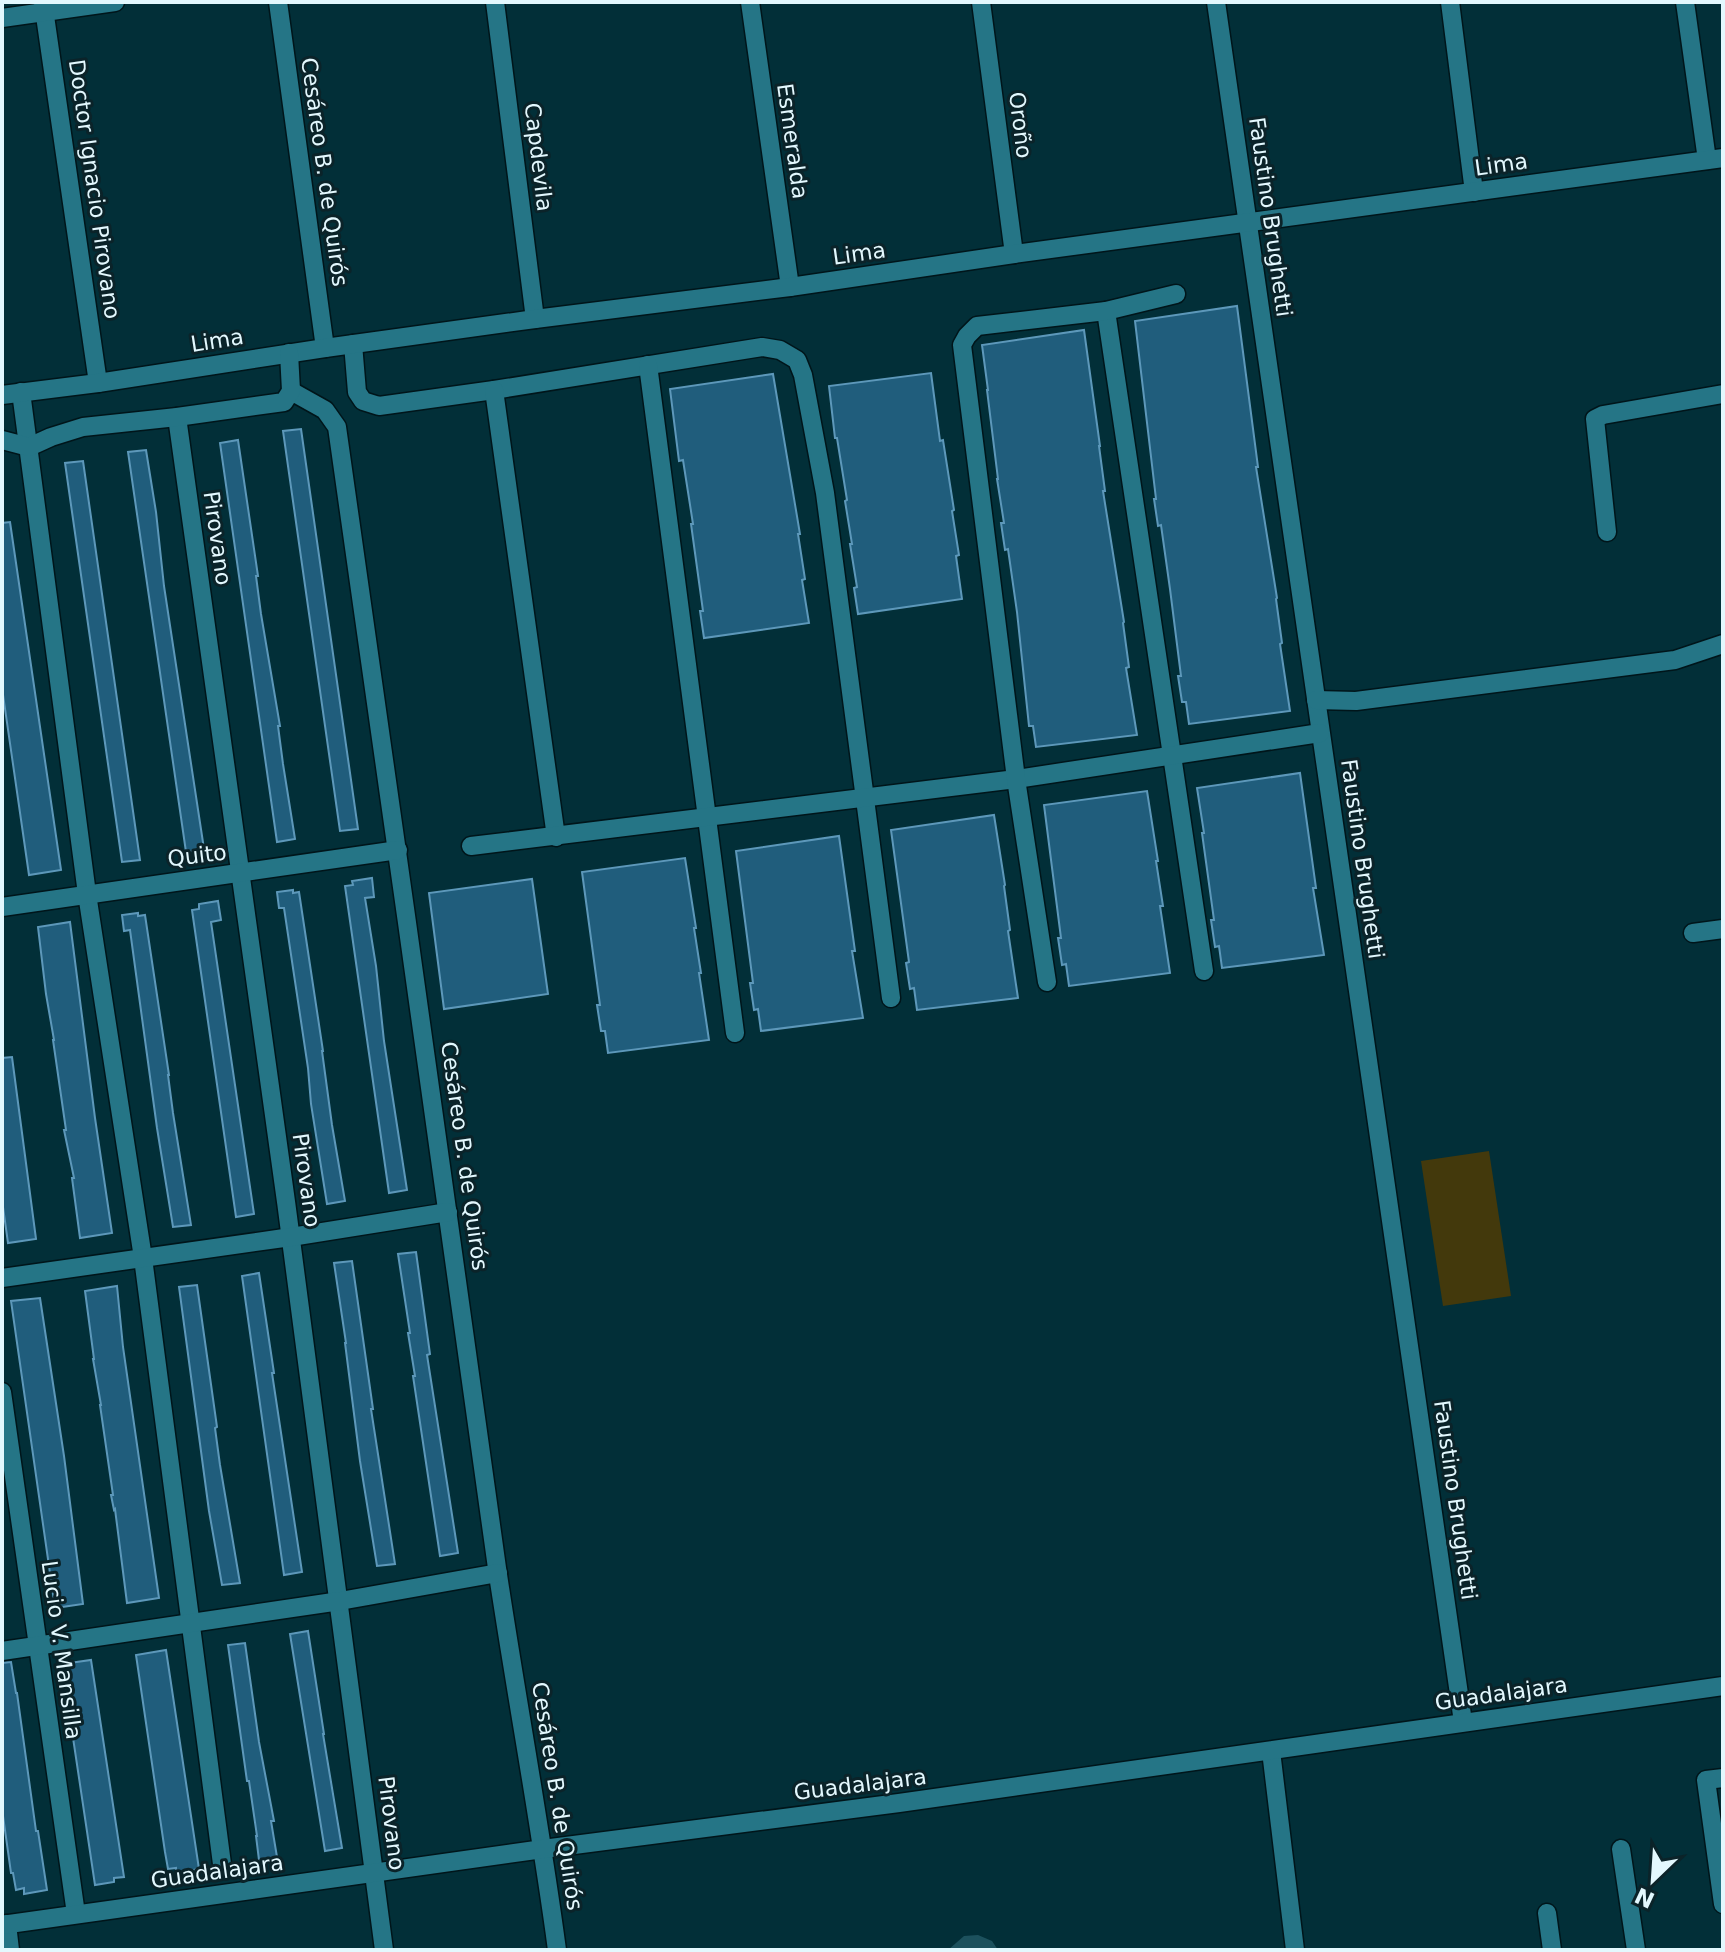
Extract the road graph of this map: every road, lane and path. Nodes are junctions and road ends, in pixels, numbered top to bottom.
1 (115, 2) edge
2 (278, 2) edge
3 (495, 2) edge
4 (750, 2) edge
5 (981, 2) edge
6 (1216, 2) edge
7 (1450, 2) edge
8 (1685, 2) edge
9 (44, 8) edge
10 (2, 18) edge
11 (1719, 159) edge
12 (1474, 192) junction
13 (1248, 223) junction
14 (1014, 254) junction
15 (790, 287) junction
16 (1176, 294) dead end
17 (1106, 311) junction
18 (535, 319) junction
19 (353, 344) junction
20 (325, 348) junction
21 (289, 353) junction
22 (648, 365) junction
23 (98, 383) junction
24 (494, 390) junction
25 (291, 391) junction
26 (21, 392) junction
27 (1723, 394) edge
28 (2, 395) edge
29 (177, 417) junction
30 (2, 440) edge
31 (29, 447) junction
32 (1607, 532) dead end
33 (1723, 644) edge
34 (1316, 700) junction
35 (1320, 733) junction
36 (1172, 755) junction
37 (1016, 779) junction
38 (865, 798) junction
39 (707, 818) junction
40 (556, 837) junction
41 (471, 846) dead end
42 (398, 850) junction
43 (242, 873) junction
44 (87, 894) junction
45 (2, 907) edge
46 (1723, 929) edge
47 (1693, 933) dead end
48 (1204, 971) dead end
49 (1047, 982) dead end
50 (891, 998) dead end
51 (735, 1033) dead end
52 (448, 1212) junction
53 (291, 1237) junction
54 (143, 1258) junction
55 (2, 1278) edge
56 (2, 1392) edge
57 (498, 1573) junction
58 (340, 1601) junction
59 (191, 1623) junction
60 (37, 1646) junction
61 (2, 1651) edge
62 (1723, 1686) edge
63 (1463, 1722) junction
64 (1271, 1751) junction
65 (1723, 1778) edge
66 (543, 1849) junction
67 (1621, 1849) dead end
68 (222, 1864) dead end
69 (374, 1874) junction
70 (1723, 1904) edge
71 (1547, 1913) dead end
72 (76, 1914) junction
73 (4, 1924) edge
74 (10, 1950) edge
75 (384, 1950) edge
76 (557, 1950) edge
77 (1295, 1950) edge
78 (1552, 1950) edge
79 (1636, 1950) edge

1 - 9 street
2 - 20 street, Cesáreo B. de Quirós
3 - 18 street, Capdevila
4 - 15 street, Esmeralda
5 - 14 street, Oroño
6 - 13 street, Faustino Brughetti
7 - 12 street
8 - 11 street
9 - 10 street
9 - 23 street, Doctor Ignacio Pirovano
11 - 12 street, Lima
12 - 13 street, Lima
13 - 14 street, Lima
13 - 34 street, Faustino Brughetti
14 - 15 street, Lima
15 - 18 street, Lima
16 - 17 street
17 - 36 street
17 - 37 street
18 - 19 street, Lima
19 - 20 street, Lima
19 - 24 street
20 - 21 street, Lima
21 - 23 street, Lima
21 - 25 street
22 - 24 street
22 - 38 street
22 - 39 street
23 - 26 street, Lima
24 - 40 street
25 - 29 street
25 - 42 street, Cesáreo B. de Quirós
26 - 28 street, Lima
26 - 31 street
27 - 32 street
29 - 31 street
29 - 43 street, Pirovano
30 - 31 street
31 - 44 street
33 - 34 street
34 - 35 street, Faustino Brughetti
35 - 36 street
35 - 63 street, Faustino Brughetti
36 - 37 street
36 - 48 street
37 - 38 street
37 - 49 street
38 - 39 street
38 - 50 street
39 - 40 street
39 - 51 street
40 - 41 street
42 - 43 street, Quito
42 - 52 street, Cesáreo B. de Quirós
43 - 44 street, Quito
43 - 53 street, Pirovano
44 - 45 street, Quito
44 - 54 street
46 - 47 street
52 - 53 street
52 - 57 street, Cesáreo B. de Quirós
53 - 54 street
53 - 58 street, Pirovano
54 - 55 street
54 - 59 street
56 - 60 street, Lucio V. Mansilla
57 - 58 street
57 - 66 street, Cesáreo B. de Quirós
58 - 59 street
58 - 69 street, Pirovano
59 - 60 street
59 - 68 street
60 - 61 street
60 - 72 street, Lucio V. Mansilla
62 - 63 street, Guadalajara
63 - 64 street, Guadalajara
64 - 66 street, Guadalajara
64 - 77 street
65 - 70 street
66 - 69 street, Guadalajara
66 - 76 street, Cesáreo B. de Quirós
67 - 79 street
69 - 72 street, Guadalajara
69 - 75 street, Pirovano
71 - 78 street
72 - 73 street, Guadalajara
73 - 74 street

